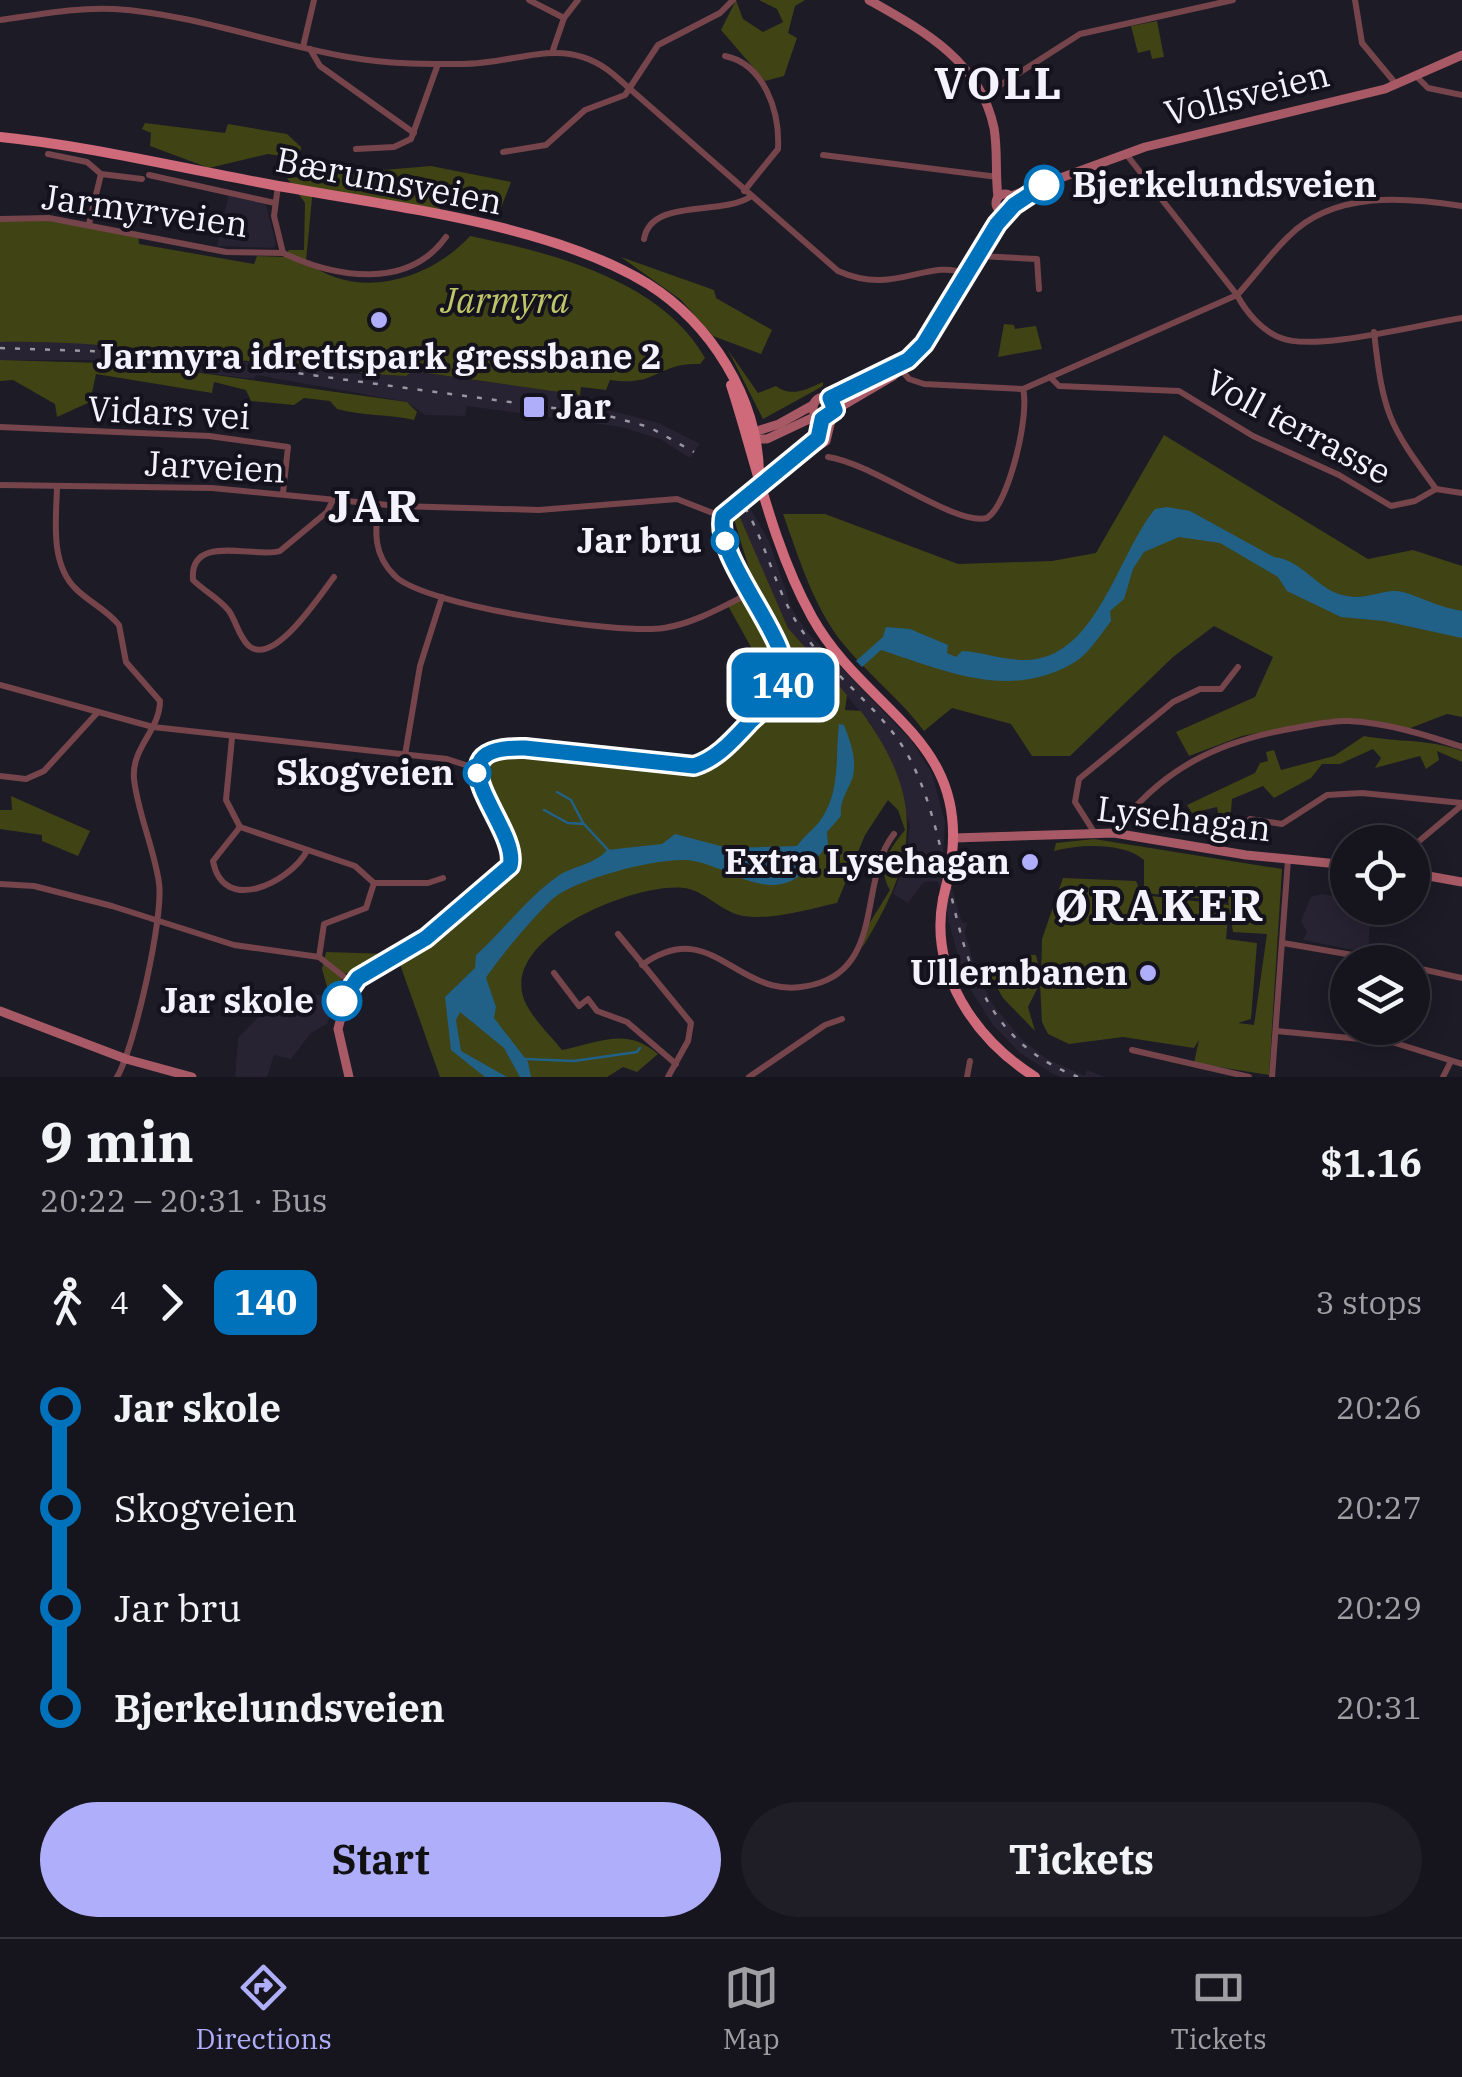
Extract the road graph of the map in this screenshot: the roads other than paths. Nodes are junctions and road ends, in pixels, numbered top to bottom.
1 (314, 0) edge
2 (529, 0) edge
3 (578, 0) edge
4 (732, 0) edge
5 (869, 0) edge
6 (1233, 0) edge
7 (1355, 0) edge
8 (94, 4) edge
9 (564, 18) junction
10 (0, 20) edge
11 (307, 48) junction
12 (554, 50) junction
13 (1462, 55) edge
14 (725, 56) dead end
15 (438, 64) junction
16 (1417, 78) junction
17 (1396, 85) junction
18 (632, 90) junction
19 (1462, 95) edge
20 (983, 96) junction
21 (414, 133) junction
22 (0, 137) edge
23 (356, 149) dead end
24 (503, 152) dead end
25 (1126, 153) junction
26 (48, 154) dead end
27 (823, 155) dead end
28 (100, 174) junction
29 (997, 175) junction
30 (278, 186) junction
31 (747, 194) junction
32 (1006, 202) junction
33 (275, 203) junction
34 (1462, 206) edge
35 (0, 219) edge
36 (89, 224) junction
37 (446, 237) dead end
38 (644, 239) dead end
39 (284, 253) junction
40 (979, 253) junction
41 (965, 278) junction
42 (1039, 290) dead end
43 (1237, 295) junction
44 (1462, 318) edge
45 (1374, 332) junction
46 (899, 367) junction
47 (1050, 378) junction
48 (1024, 389) junction
49 (830, 398) junction
50 (824, 413) junction
51 (0, 427) edge
52 (751, 436) junction
53 (828, 457) dead end
54 (0, 485) edge
55 (56, 488) junction
56 (1436, 489) junction
57 (1462, 492) edge
58 (282, 493) junction
59 (333, 500) junction
60 (378, 504) junction
61 (723, 516) junction
62 (334, 577) dead end
63 (750, 593) junction
64 (442, 596) junction
65 (1238, 667) dead end
66 (0, 685) edge
67 (98, 712) junction
68 (154, 727) junction
69 (232, 738) junction
70 (1462, 747) edge
71 (405, 755) junction
72 (478, 768) junction
73 (0, 776) edge
74 (1462, 804) edge
75 (1250, 818) dead end
76 (240, 827) junction
77 (1094, 832) junction
78 (1430, 832) edge
79 (1114, 833) junction
80 (894, 834) dead end
81 (954, 838) junction
82 (307, 851) junction
83 (1288, 860) junction
84 (1330, 864) edge
85 (1430, 876) edge
86 (442, 878) dead end
87 (374, 882) junction
88 (1462, 882) edge
89 (0, 884) edge
90 (158, 918) junction
91 (618, 934) dead end
92 (1283, 943) junction
93 (1330, 951) edge
94 (319, 957) junction
95 (642, 965) junction
96 (1430, 971) edge
97 (554, 972) dead end
98 (1462, 978) edge
99 (353, 984) junction
100 (0, 1011) edge
101 (842, 1019) dead end
102 (1276, 1031) junction
103 (1132, 1050) dead end
104 (126, 1059) junction
105 (970, 1061) dead end
106 (1451, 1061) junction
107 (676, 1064) junction
108 (1462, 1064) edge
109 (117, 1077) edge
110 (192, 1077) edge
111 (349, 1077) edge
112 (668, 1077) edge
113 (749, 1077) edge
114 (967, 1077) edge
115 (1035, 1077) edge
116 (1249, 1077) edge
117 (1272, 1077) edge
118 (1444, 1077) edge

1 - 11 street
2 - 9 street
3 - 9 street
4 - 18 street
5 - 20 main road
6 - 20 street
7 - 17 street
8 - 10 street
8 - 11 street
9 - 12 street
11 - 15 street
11 - 21 street
12 - 15 street
12 - 18 street
13 - 16 main road, Vollsveien
14 - 31 street
15 - 21 street
16 - 17 main road, Vollsveien
16 - 19 street
17 - 25 main road, Vollsveien
18 - 24 street
18 - 31 street
20 - 29 main road
21 - 23 street
22 - 30 main road, Bærumsveien
25 - 32 main road, Vollsveien
25 - 43 street
26 - 28 street, Jarmyrveien
27 - 29 street
28 - 33 street, Jarmyrveien
28 - 36 street
29 - 32 main road
30 - 33 street, Jarmyrveien
30 - 52 main road, Bærumsveien
31 - 38 street
31 - 41 street
32 - 40 main road
33 - 39 street, Jarmyrveien
34 - 43 street
35 - 36 street, Jarmyrveien
36 - 39 street, Jarmyrveien
37 - 39 street, Jarmyrveien
40 - 41 main road
40 - 42 street
41 - 46 main road
43 - 45 street
43 - 47 street
44 - 45 street
45 - 56 street
46 - 48 street
46 - 49 main road
46 - 50 main road
47 - 48 street
47 - 56 street, Voll terrasse
48 - 53 street
49 - 50 main road
49 - 50 main road
50 - 52 main road
50 - 61 main road, bridge
51 - 58 street, Vidars vei
52 - 81 main road, Bærumsveien
54 - 55 street, Jarveien
55 - 58 street, Jarveien
55 - 68 street
56 - 57 street, Voll terrasse
58 - 59 street, Jarveien
59 - 60 street, Jarveien
59 - 62 street
60 - 61 street, Jarveien
60 - 64 street
61 - 63 main road
63 - 64 street
63 - 72 main road
64 - 71 street
65 - 77 street
66 - 67 street
67 - 68 street
67 - 73 street
68 - 69 street
68 - 90 street
69 - 71 street
69 - 76 street
70 - 79 street
71 - 72 street
72 - 99 main road
74 - 75 street
74 - 78 street
76 - 82 street
76 - 82 street
77 - 79 main road, Lysehagan
77 - 81 main road, Lysehagan
79 - 83 main road, Lysehagan
80 - 95 street
81 - 115 main road, bridge
82 - 87 street
83 - 84 main road, Lysehagan
83 - 92 street
85 - 88 main road
86 - 87 street
87 - 94 street
89 - 90 street
90 - 94 street
90 - 104 street
91 - 95 street
92 - 93 street
92 - 102 street
94 - 99 street
95 - 107 street
96 - 98 street
97 - 107 street
99 - 111 main road
100 - 104 main road
101 - 113 street
102 - 106 street
102 - 117 street
103 - 116 street
104 - 109 street
104 - 110 main road
105 - 114 street
106 - 108 street
106 - 118 street
107 - 112 street

